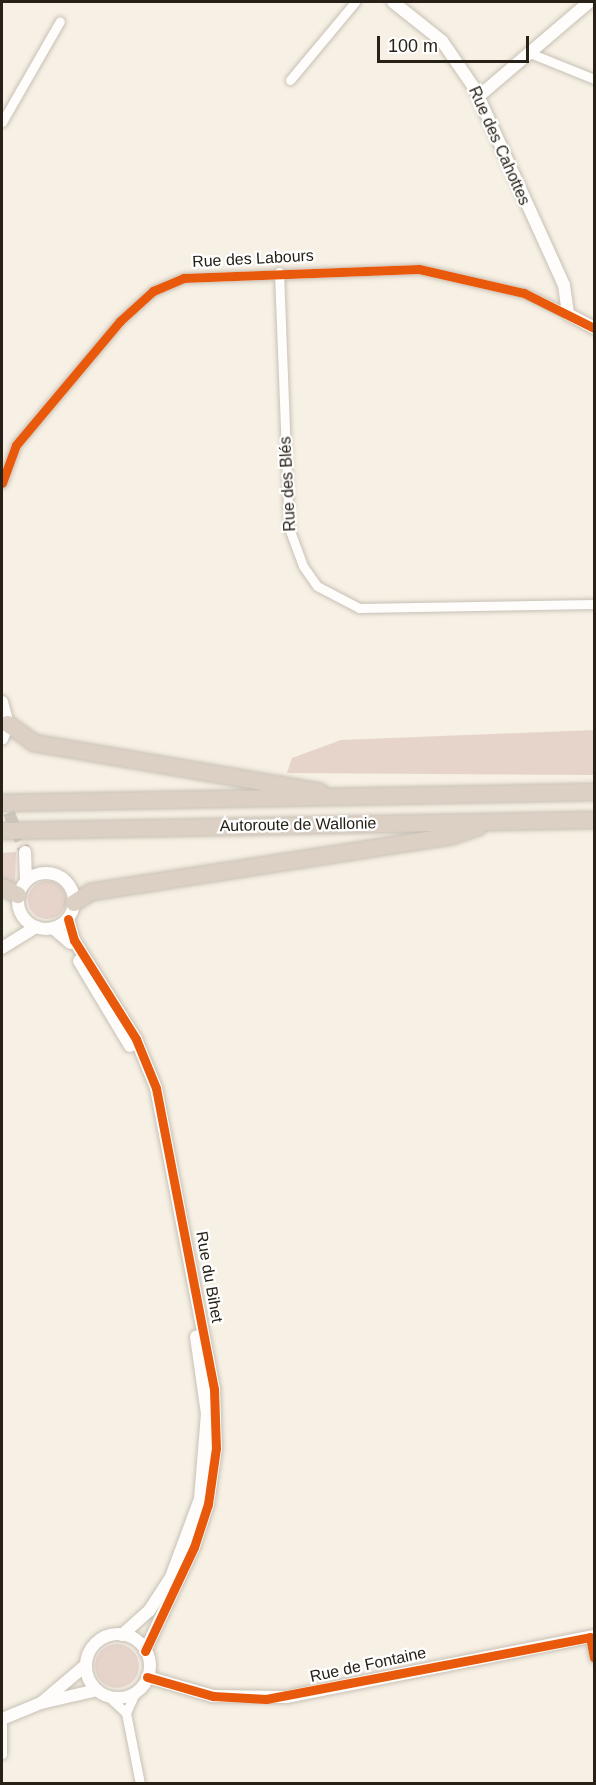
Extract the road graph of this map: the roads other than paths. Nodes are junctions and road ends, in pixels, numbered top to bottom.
1 (355, 2) edge
2 (393, 2) edge
3 (588, 2) edge
4 (60, 21) dead end
5 (530, 53) junction
6 (594, 79) edge
7 (292, 80) dead end
8 (479, 96) junction
9 (2, 122) edge
10 (279, 272) junction
11 (568, 314) junction
12 (594, 328) edge
13 (2, 483) edge
14 (594, 604) edge
15 (2, 702) edge
16 (5, 732) edge
17 (594, 792) edge
18 (335, 797) junction
19 (2, 803) edge
20 (594, 820) edge
21 (493, 822) junction
22 (2, 831) edge
23 (42, 873) junction
24 (2, 887) edge
25 (21, 895) junction
26 (74, 903) junction
27 (68, 919) junction
28 (36, 927) junction
29 (53, 928) junction
30 (6, 943) edge
31 (122, 1635) junction
32 (592, 1636) edge
33 (145, 1651) junction
34 (594, 1658) edge
35 (86, 1665) junction
36 (147, 1677) junction
37 (97, 1690) junction
38 (135, 1693) junction
39 (109, 1697) junction
40 (41, 1703) junction
41 (126, 1715) junction
42 (2, 1719) edge
43 (2, 1725) edge
44 (2, 1754) edge
45 (140, 1784) edge

1 - 7 street
2 - 8 street, Rue des Cahottes
3 - 5 street
4 - 9 street
5 - 6 street
5 - 8 street
8 - 11 street, Rue des Cahottes
10 - 11 street, Rue des Labours
10 - 13 street, Rue des Labours
10 - 14 street, Rue des Blés
11 - 12 street, Rue des Labours
15 - 16 street
16 - 18 highway
17 - 18 highway, Autoroute de Wallonie
18 - 19 highway, Autoroute de Wallonie
20 - 21 highway, Autoroute de Wallonie
21 - 22 highway, Autoroute de Wallonie
21 - 26 highway
23 - 25 street
23 - 25 street
23 - 26 street
24 - 25 highway
25 - 28 street
25 - 30 street
26 - 27 street
27 - 29 street
27 - 33 street, Rue du Bihet
28 - 29 street
28 - 30 street
29 - 31 street, Rue du Bihet
31 - 33 street
31 - 35 street, Rue du Bihet
32 - 34 street
32 - 36 street, Rue de Fontaine
33 - 36 street, Rue du Bihet
35 - 37 street
35 - 40 street, Rue du Bihet
36 - 38 street
37 - 39 street
37 - 40 street, Rue du Bihet
38 - 39 street
38 - 41 street
39 - 41 street
40 - 42 street, Rue du Bihet
41 - 45 street
43 - 44 street

